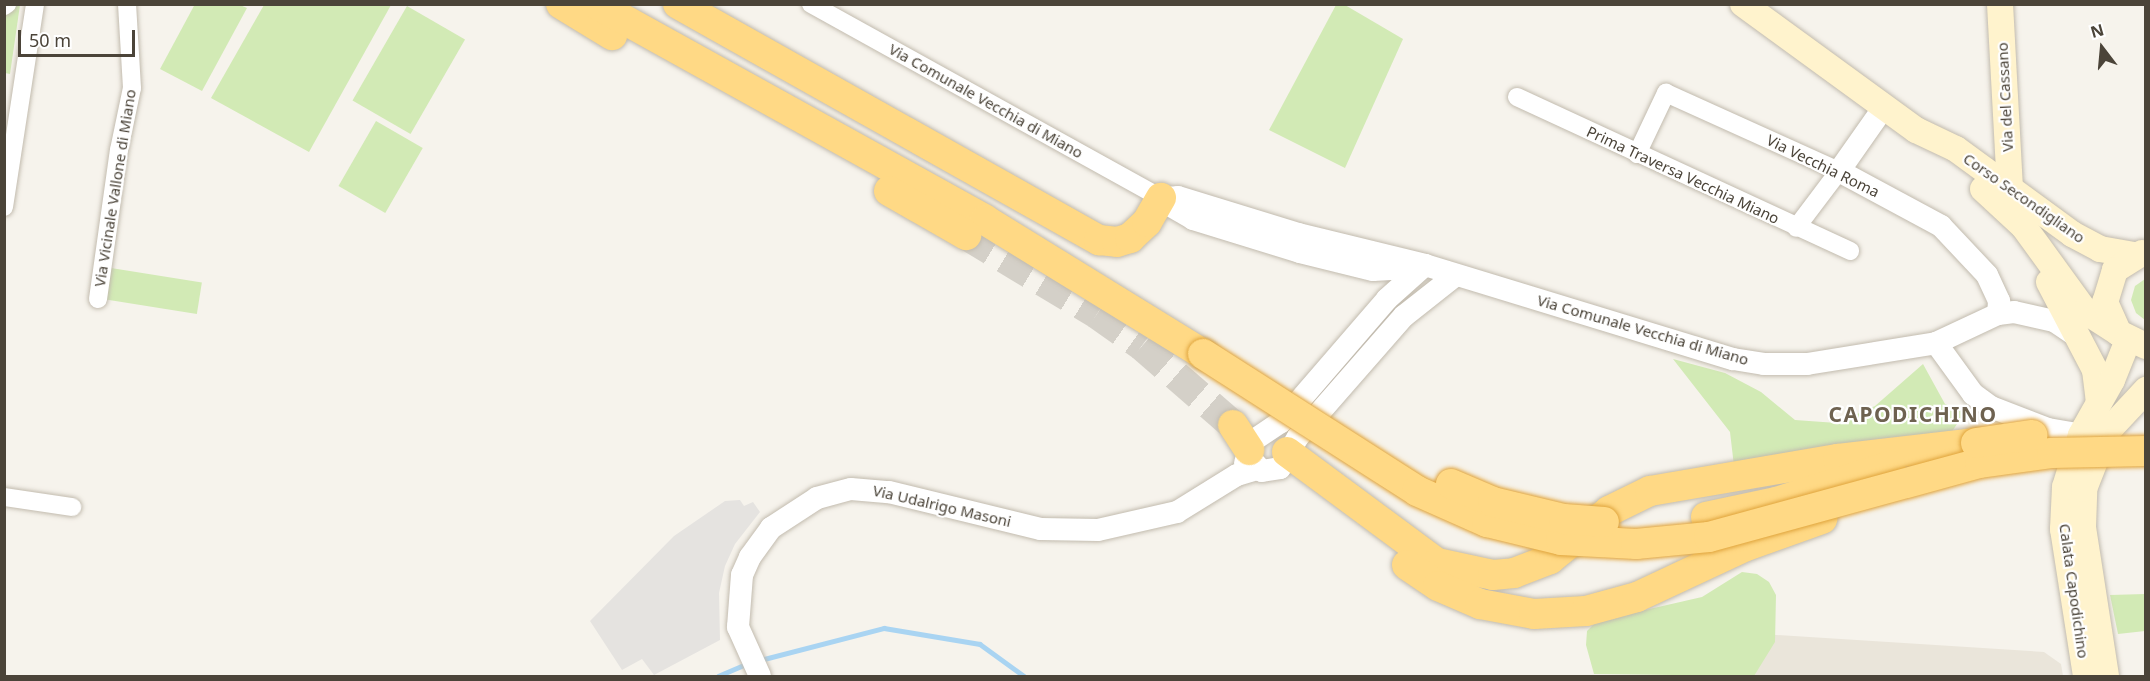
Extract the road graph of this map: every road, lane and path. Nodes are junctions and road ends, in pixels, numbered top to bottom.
1 (35, 4) edge
2 (127, 4) edge
3 (561, 4) edge
4 (596, 4) edge
5 (636, 4) edge
6 (678, 4) edge
7 (811, 4) edge
8 (1743, 4) edge
9 (2000, 4) edge
10 (1517, 97) dead end
11 (1884, 107) junction
12 (1916, 130) junction
13 (1636, 154) junction
14 (1839, 171) junction
15 (2010, 189) junction
16 (1161, 198) junction
17 (4, 207) edge
18 (2024, 227) junction
19 (1796, 228) junction
20 (966, 235) tunnel mouth
21 (1850, 251) dead end
22 (2140, 253) edge
23 (1425, 265) junction
24 (1373, 270) junction
25 (1456, 274) junction
26 (98, 299) dead end
27 (1387, 299) junction
28 (1998, 314) junction
29 (1404, 316) junction
30 (2078, 337) junction
31 (2131, 339) edge
32 (1936, 343) junction
33 (1209, 346) junction
34 (2142, 397) edge
35 (2099, 402) junction
36 (1233, 425) tunnel mouth
37 (2145, 431) edge
38 (2081, 435) junction
39 (1976, 443) junction
40 (2145, 451) edge
41 (1268, 461) junction
42 (1911, 481) junction
43 (4, 497) edge
44 (72, 507) dead end
45 (759, 676) edge
46 (2086, 676) edge
47 (2106, 676) edge

1 - 17 street
2 - 26 street, Via Vicinale Vallone di Miano
3 - 20 highway
4 - 33 highway
5 - 33 highway
6 - 16 highway
7 - 16 street, Via Comunale Vecchia di Miano
8 - 11 main road, Corso Secondigliano
9 - 15 main road, Via del Cassano
10 - 13 street, Prima Traversa Vecchia Miano
11 - 12 main road, Corso Secondigliano
11 - 14 street
12 - 15 main road, Corso Secondigliano
12 - 18 main road, Corso Secondigliano
13 - 14 street, Via Vecchia Roma
13 - 19 street, Prima Traversa Vecchia Miano
14 - 19 street
14 - 28 street, Via Vecchia Roma
15 - 22 main road, Corso Secondigliano
16 - 23 street, Via Comunale Vecchia di Miano
16 - 24 street, Via Comunale Vecchia di Miano
18 - 30 main road
18 - 31 main road, Corso Secondigliano
19 - 21 street, Prima Traversa Vecchia Miano
22 - 31 main road
23 - 24 street, Via Comunale Vecchia di Miano
23 - 25 street, Via Comunale Vecchia di Miano
23 - 27 street, Via Udalrigo Masoni
23 - 29 street, Via Udalrigo Masoni
24 - 27 street
25 - 29 street, Via Udalrigo Masoni
25 - 32 street, Via Comunale Vecchia di Miano
27 - 41 street, Via Udalrigo Masoni
28 - 30 street
28 - 32 street, Via Comunale Vecchia di Miano
29 - 41 street, Via Udalrigo Masoni
30 - 35 main road
31 - 35 main road, Calata Capodichino
32 - 38 street
33 - 39 highway, bridge
33 - 42 highway, bridge
34 - 47 main road, Calata Capodichino
35 - 38 main road, Calata Capodichino
36 - 41 highway
37 - 39 highway, bridge
38 - 46 main road, Calata Capodichino
39 - 41 highway, bridge
40 - 42 highway, bridge
41 - 42 highway, bridge
41 - 45 street, Via Udalrigo Masoni
43 - 44 street

